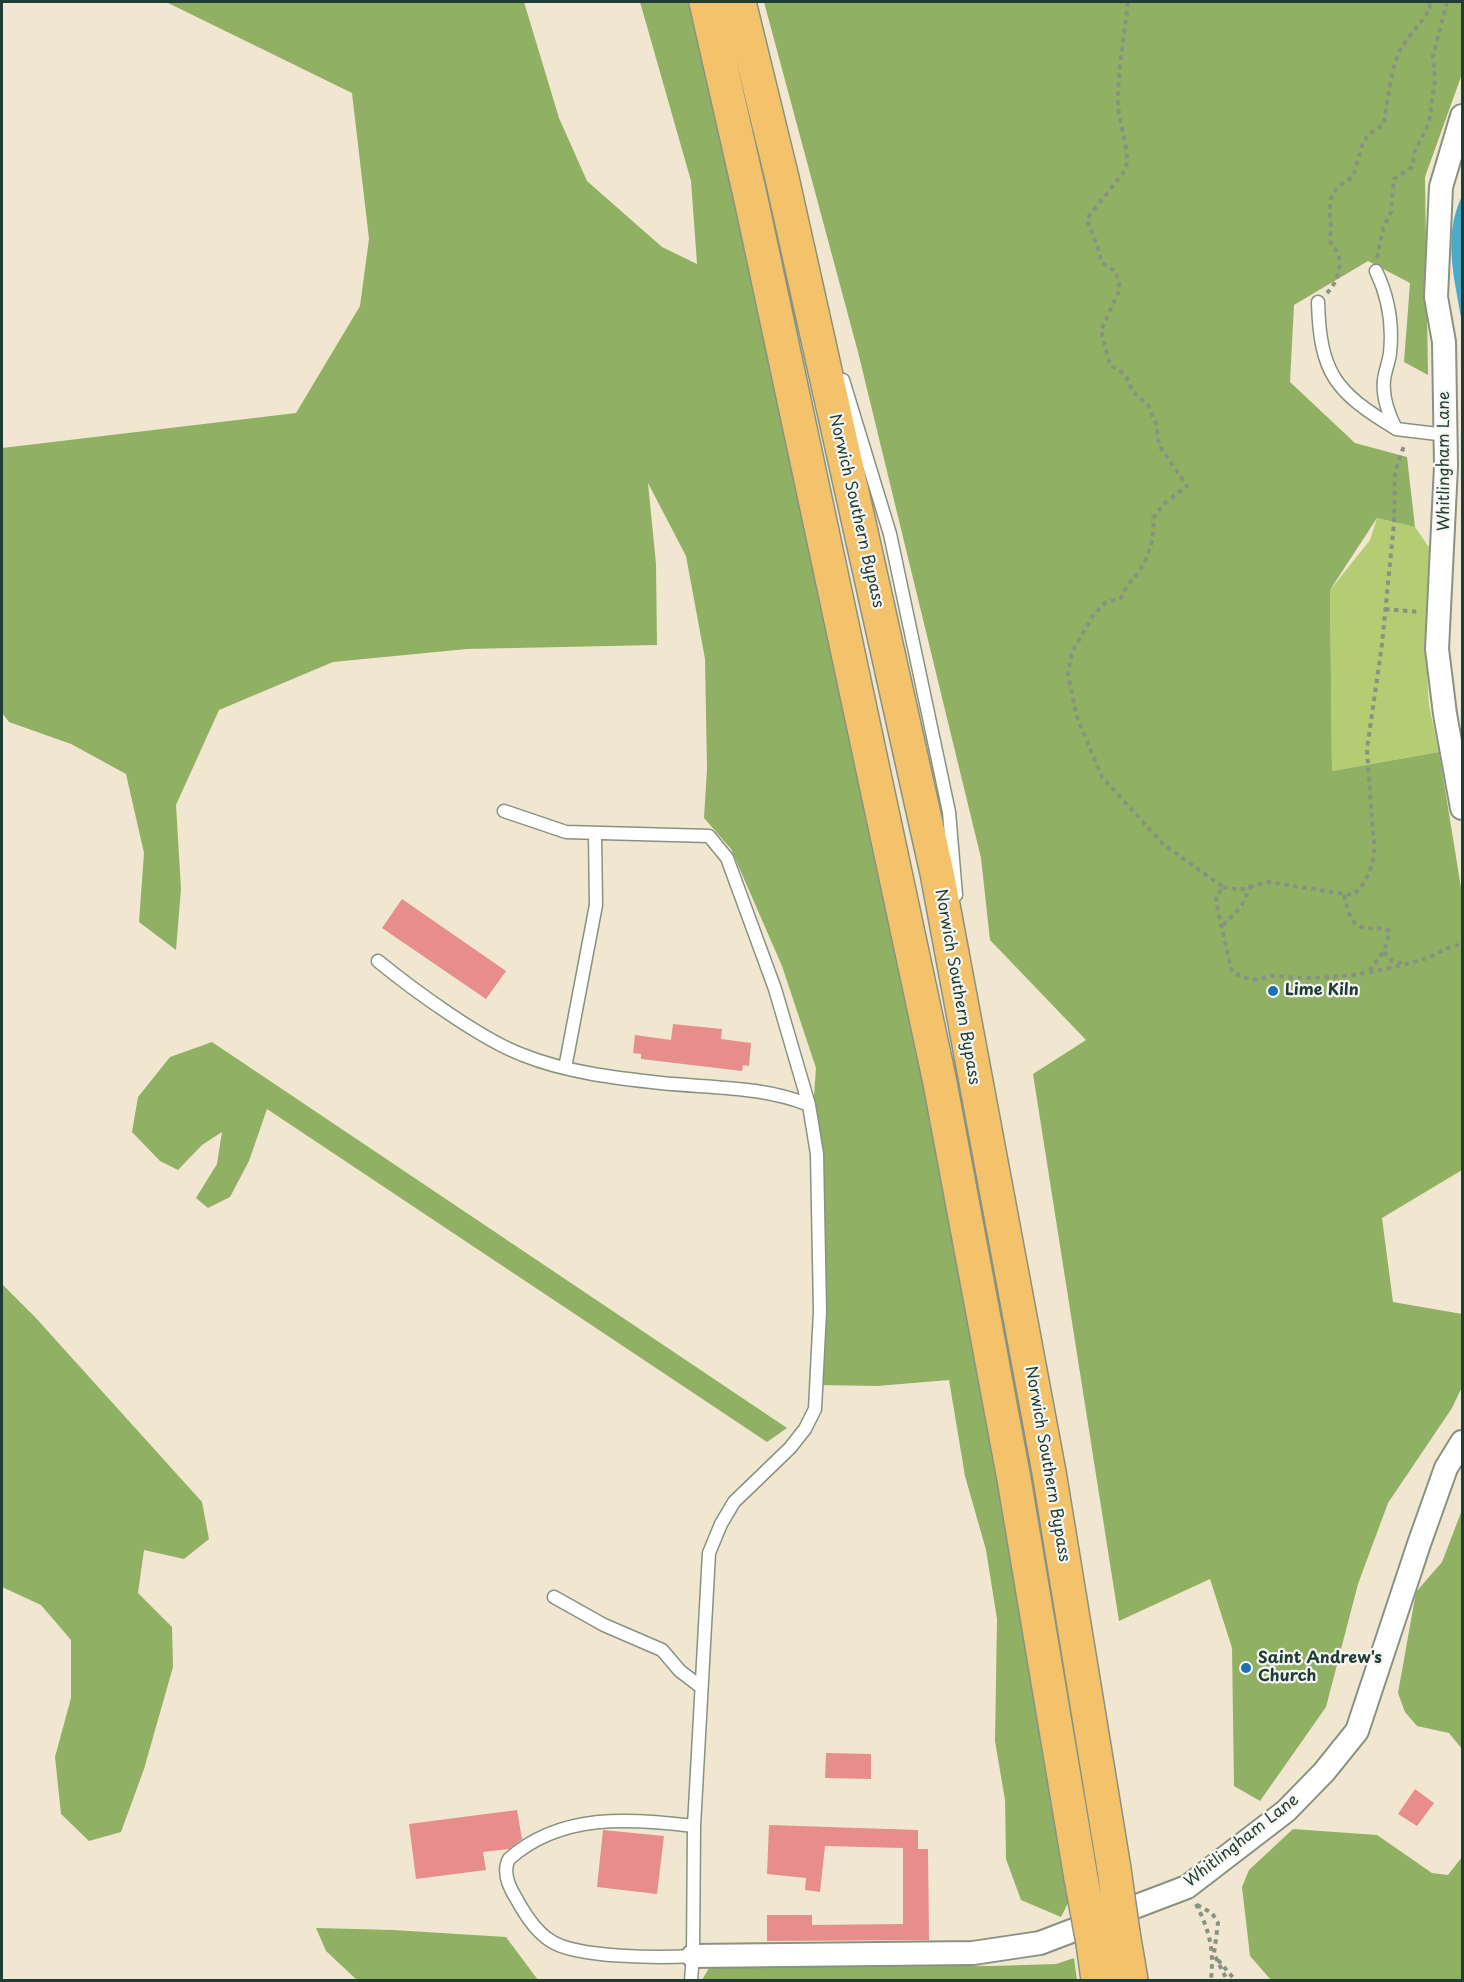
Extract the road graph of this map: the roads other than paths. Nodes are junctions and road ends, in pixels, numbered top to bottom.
1 (705, 2) edge
2 (739, 2) edge
3 (1462, 116) edge
4 (782, 178) junction
5 (1376, 271) road end
6 (1318, 302) road end
7 (1402, 430) junction
8 (1446, 435) junction
9 (1462, 808) edge
10 (504, 811) dead end
11 (595, 834) junction
12 (378, 961) dead end
13 (963, 1010) junction
14 (565, 1068) junction
15 (809, 1105) junction
16 (1462, 1442) edge
17 (554, 1597) dead end
18 (701, 1687) junction
19 (694, 1826) junction
20 (693, 1956) junction
21 (691, 1980) edge
22 (1098, 1980) edge
23 (1131, 1980) edge

1 - 22 highway, Norwich Southern Bypass, bridge
2 - 4 highway, Norwich Southern Bypass
3 - 8 street, Whitlingham Lane
4 - 13 highway, Norwich Southern Bypass
4 - 13 lane
5 - 7 lane
6 - 7 lane
7 - 8 lane
8 - 9 street, Whitlingham Lane
10 - 11 lane
11 - 14 lane
11 - 15 lane
12 - 14 lane
13 - 23 highway, Norwich Southern Bypass, bridge
14 - 15 lane
15 - 18 lane
16 - 20 street, Whitlingham Lane
17 - 18 lane
18 - 19 lane
19 - 20 lane
19 - 20 lane
20 - 21 lane

